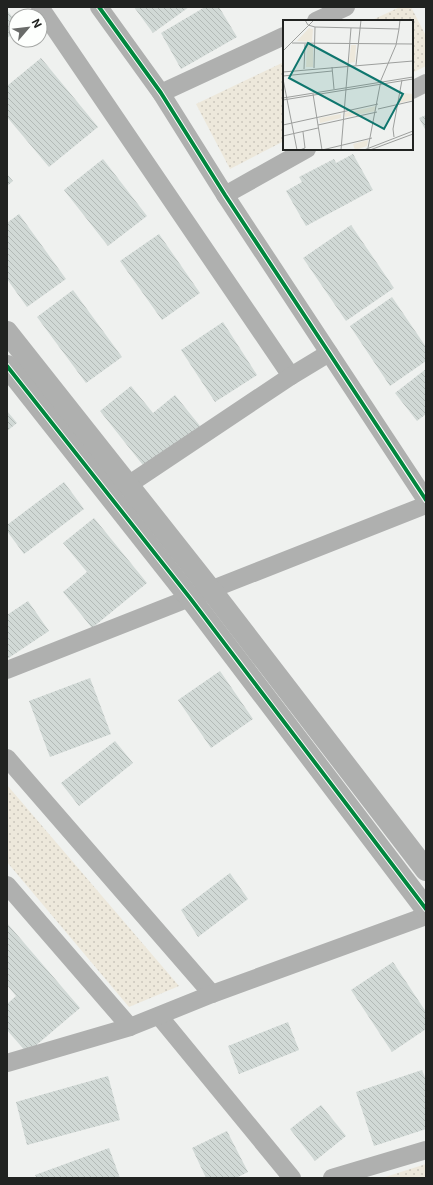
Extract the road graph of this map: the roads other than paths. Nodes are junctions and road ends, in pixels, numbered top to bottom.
1 (40, 7) edge
2 (98, 7) edge
3 (346, 7) edge
4 (318, 20) edge
5 (283, 36) edge
6 (426, 83) edge
7 (413, 90) edge
8 (161, 93) junction
9 (305, 150) edge
10 (225, 195) junction
11 (7, 332) edge
12 (329, 353) junction
13 (7, 366) edge
14 (291, 376) junction
15 (128, 485) junction
16 (426, 500) edge
17 (426, 505) edge
18 (211, 590) junction
19 (190, 598) junction
20 (7, 670) edge
21 (7, 758) edge
22 (426, 870) edge
23 (7, 885) edge
24 (426, 909) edge
25 (426, 916) edge
26 (212, 994) junction
27 (159, 1016) junction
28 (130, 1027) junction
29 (7, 1063) edge
30 (426, 1150) edge
31 (292, 1178) edge
32 (332, 1178) edge

1 - 14 street
2 - 8 street
3 - 4 street
5 - 8 street
6 - 7 street
8 - 10 street
9 - 10 street
10 - 12 street
11 - 15 street
12 - 14 street
12 - 16 street
13 - 19 street
14 - 15 street
15 - 18 street
17 - 18 street
18 - 19 street
18 - 22 street
19 - 20 street
19 - 24 street
21 - 26 street
23 - 28 street
25 - 26 street
26 - 27 street
27 - 28 street
27 - 31 street
28 - 29 street
30 - 32 street

